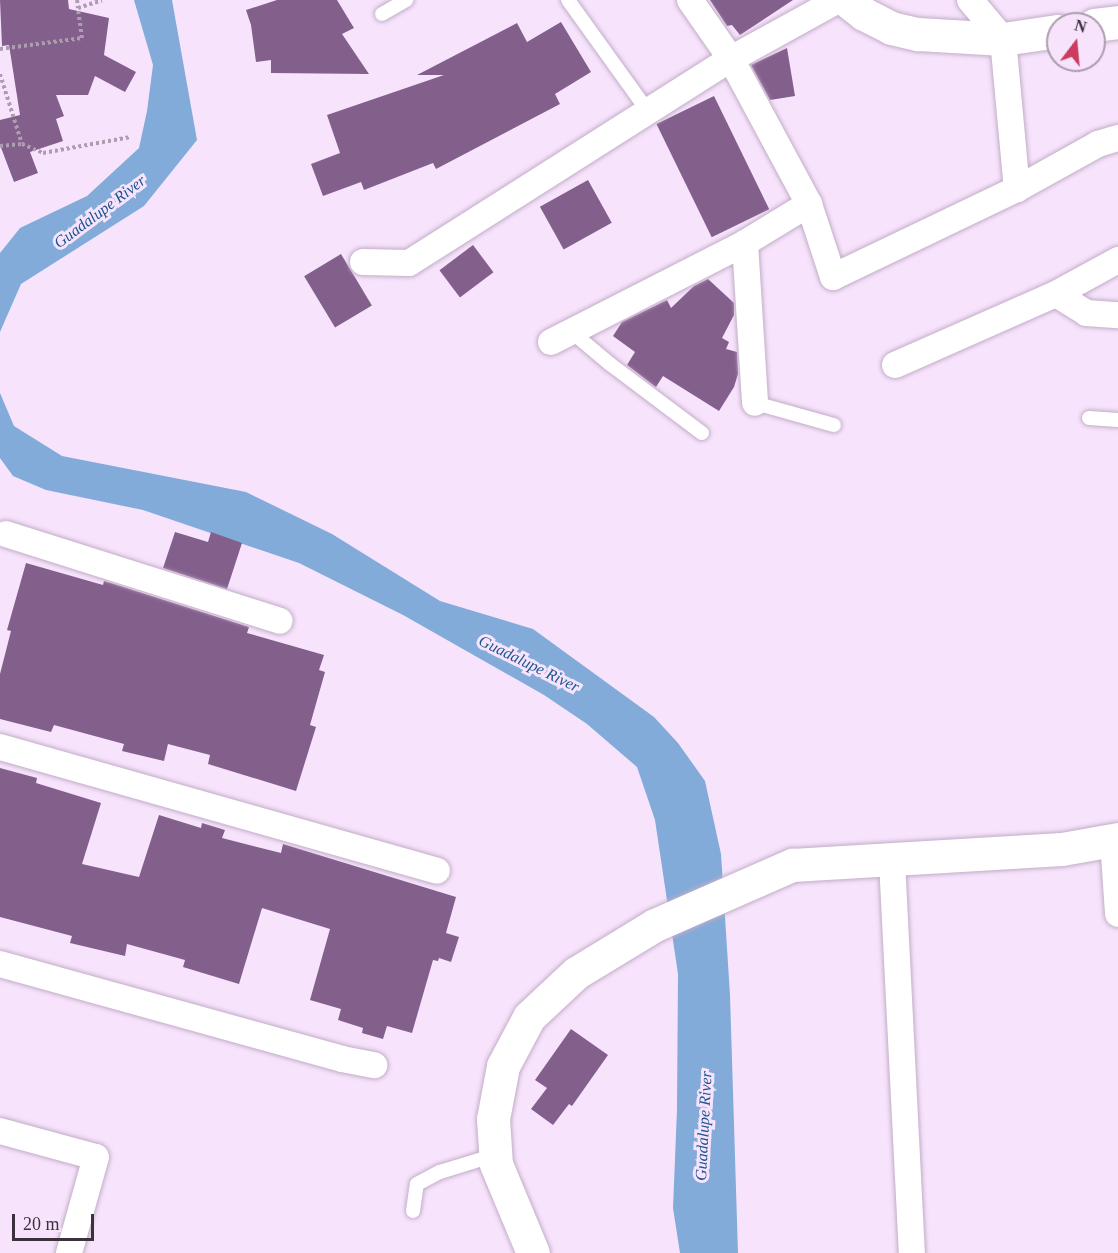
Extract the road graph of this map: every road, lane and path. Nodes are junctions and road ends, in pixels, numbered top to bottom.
1 (77, 0) edge
2 (102, 0) edge
3 (406, 0) edge
4 (568, 0) edge
5 (690, 0) edge
6 (838, 0) edge
7 (846, 0) edge
8 (970, 0) edge
9 (78, 8) junction
10 (382, 14) dead end
11 (1046, 33) edge
12 (1003, 39) junction
13 (0, 49) edge
14 (731, 59) junction
15 (0, 74) edge
16 (647, 111) junction
17 (130, 137) dead end
18 (1118, 138) edge
19 (22, 144) junction
20 (0, 146) edge
21 (1017, 189) junction
22 (809, 204) junction
23 (745, 243) junction
24 (1118, 260) edge
25 (363, 262) dead end
26 (1056, 294) junction
27 (1118, 315) edge
28 (562, 338) joint
29 (895, 365) dead end
30 (755, 404) joint
31 (1089, 418) dead end
32 (1118, 420) edge
33 (834, 425) dead end
34 (702, 433) dead end
35 (2, 536) edge
36 (280, 621) dead end
37 (0, 747) edge
38 (1116, 840) edge
39 (892, 861) junction
40 (437, 871) dead end
41 (1118, 914) edge
42 (0, 964) edge
43 (374, 1065) dead end
44 (0, 1131) edge
45 (495, 1155) junction
46 (413, 1211) dead end
47 (69, 1253) edge
48 (533, 1253) edge
49 (912, 1253) edge

1 - 9 path
2 - 9 path
3 - 10 lane
4 - 16 lane
5 - 14 street
6 - 14 street
7 - 12 street
8 - 12 street
9 - 13 path
11 - 12 street
12 - 21 street
14 - 16 street
14 - 22 street
15 - 19 path
16 - 25 street
17 - 19 path
18 - 21 street
19 - 20 path
21 - 22 street
22 - 23 street
23 - 28 street
23 - 30 street
24 - 26 street
26 - 27 street
26 - 29 street
28 - 34 lane
30 - 33 lane
31 - 32 lane
35 - 36 street
37 - 40 street
38 - 39 street
38 - 41 street
39 - 45 street
39 - 49 street
42 - 43 street
44 - 47 street
45 - 46 lane
45 - 48 street

